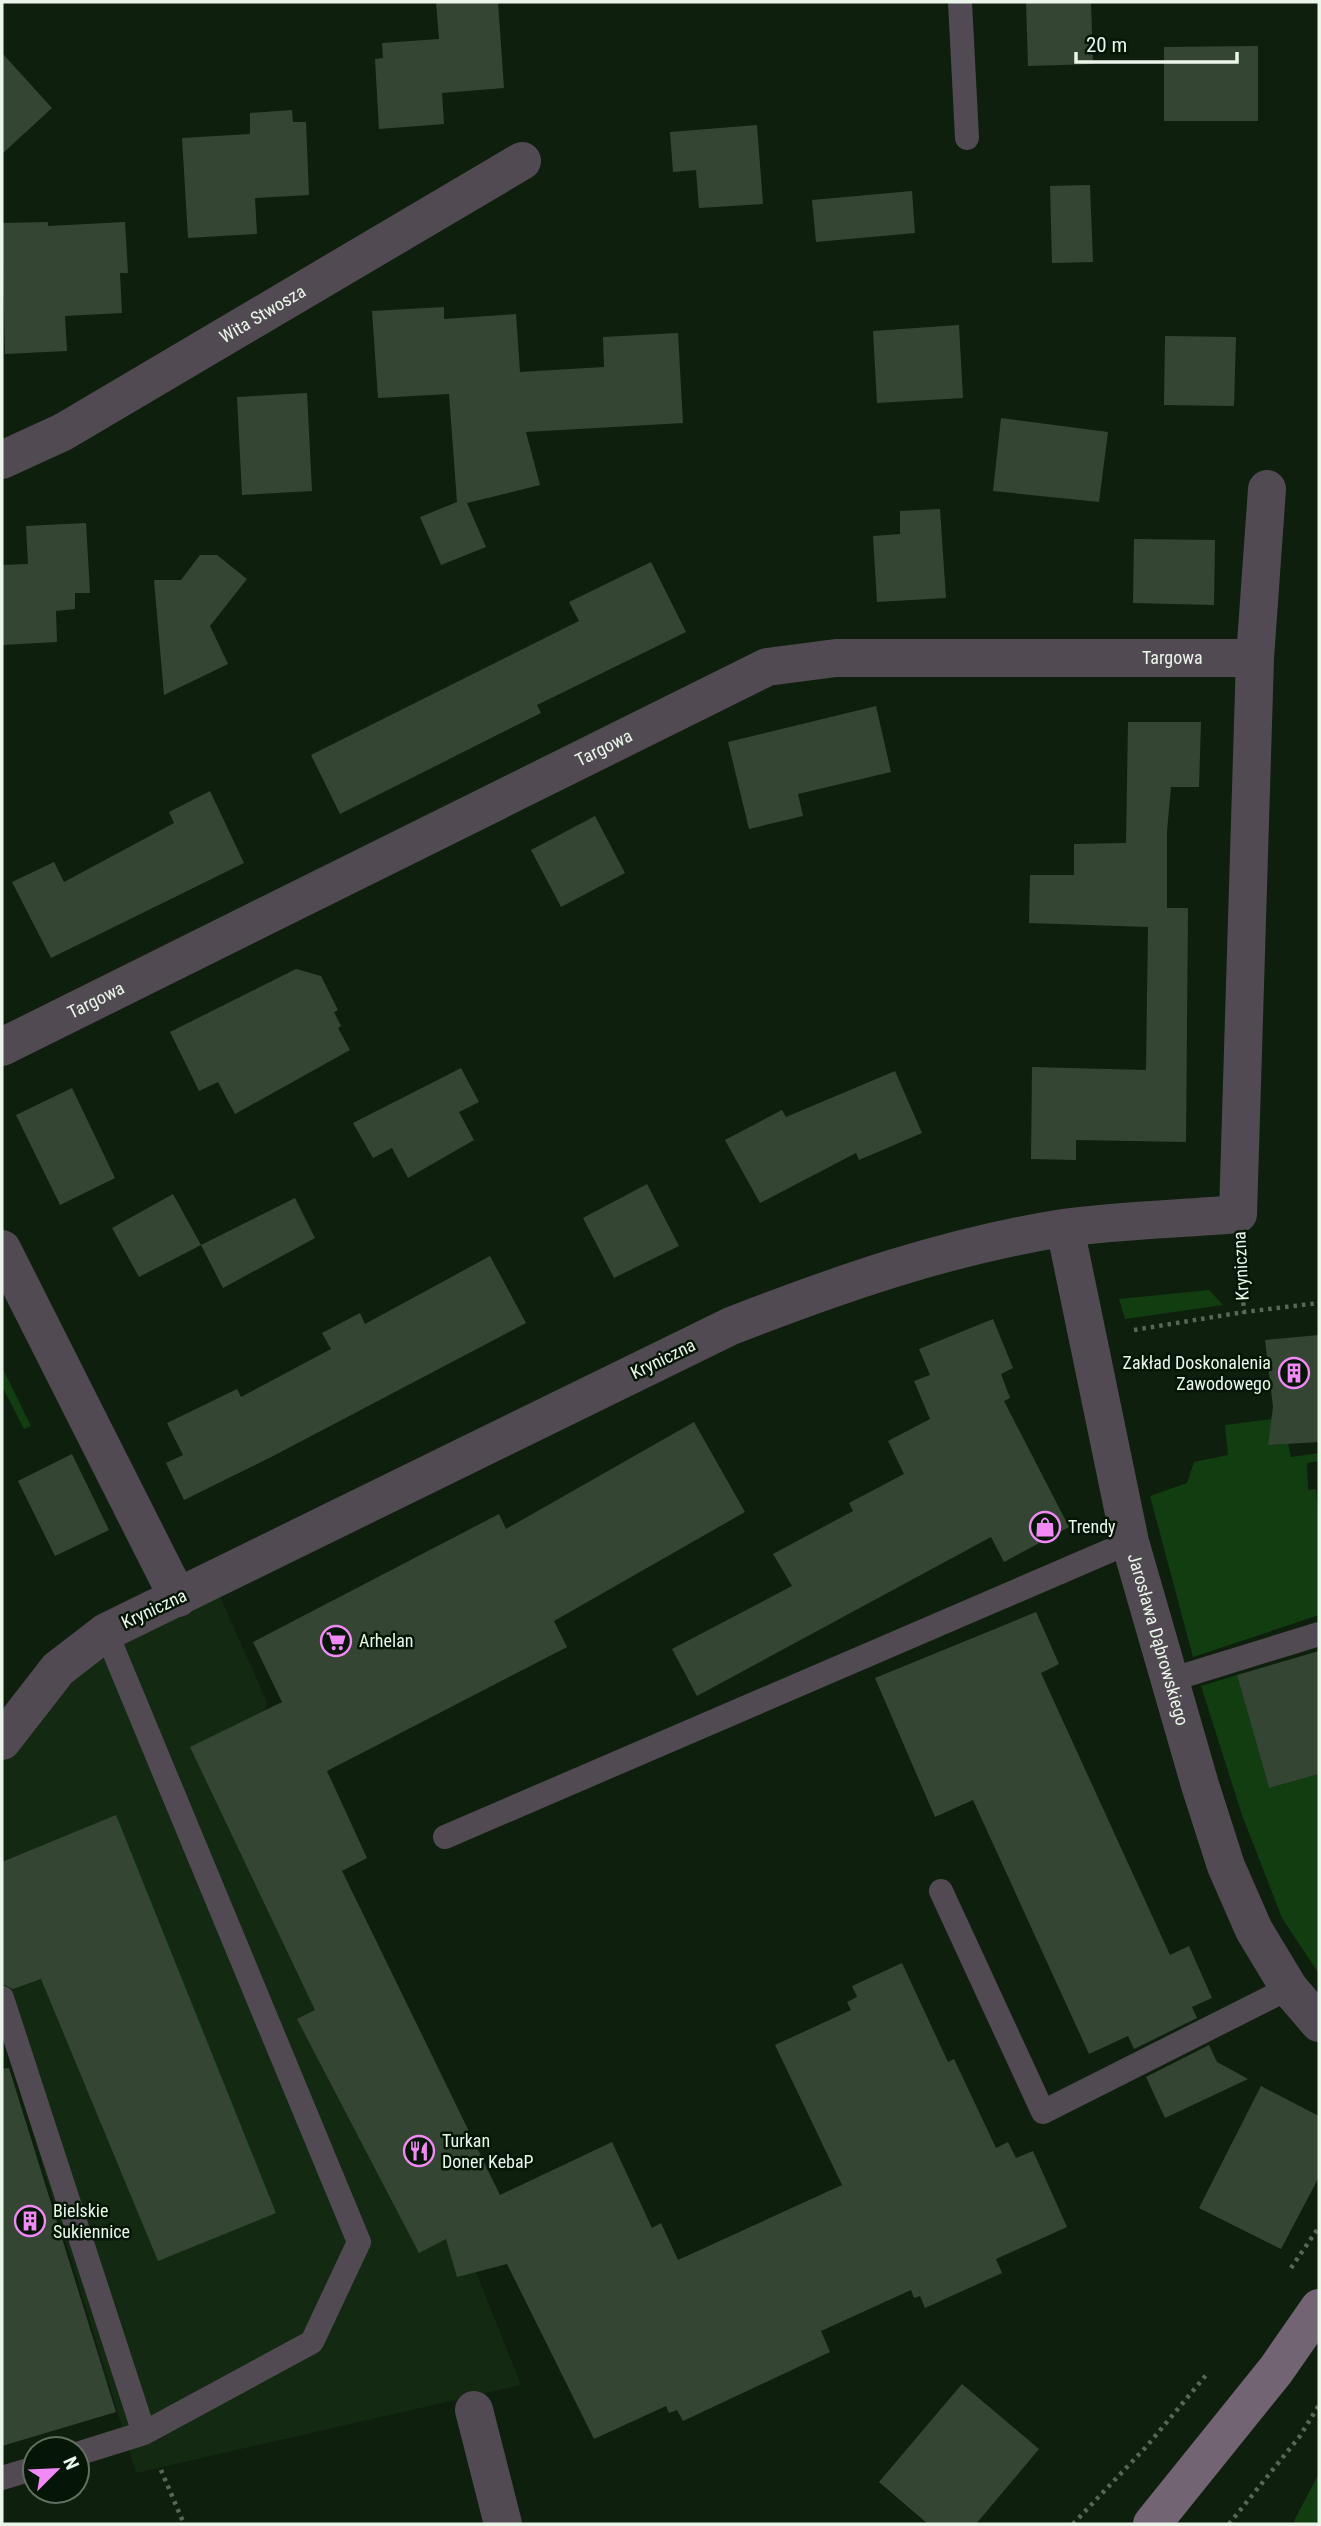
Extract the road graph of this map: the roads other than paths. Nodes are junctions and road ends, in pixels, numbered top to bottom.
1 (960, 2) edge
2 (968, 138) dead end
3 (522, 161) dead end
4 (2, 460) edge
5 (1267, 489) dead end
6 (1255, 658) junction
7 (2, 1047) edge
8 (1065, 1228) junction
9 (2, 1249) edge
10 (1130, 1542) junction
11 (178, 1598) junction
12 (106, 1632) junction
13 (1319, 1634) edge
14 (1170, 1679) junction
15 (2, 1741) edge
16 (445, 1837) dead end
17 (941, 1891) dead end
18 (1289, 1988) junction
19 (2, 1998) edge
20 (1319, 2023) edge
21 (1319, 2308) edge
22 (474, 2410) dead end
23 (144, 2433) junction
24 (91, 2450) edge
25 (21, 2472) edge
26 (2, 2478) edge
27 (1186, 2483) junction
28 (503, 2524) edge
29 (1152, 2524) edge
30 (1187, 2524) edge

1 - 2 lane
3 - 4 street, Wita Stwosza
5 - 6 street
6 - 7 street, Targowa
6 - 8 street, Kryniczna
8 - 10 street, Jarosława Dąbrowskiego
8 - 11 street, Kryniczna
9 - 11 street
10 - 14 street, Jarosława Dąbrowskiego
10 - 16 lane
11 - 12 street, Kryniczna
12 - 15 street, Kryniczna
12 - 23 lane
13 - 14 lane
14 - 18 street, Jarosława Dąbrowskiego
17 - 18 lane
18 - 20 street, Jarosława Dąbrowskiego
19 - 23 lane
21 - 27 street
22 - 28 street
23 - 24 lane
25 - 26 lane
27 - 29 street
27 - 30 street

